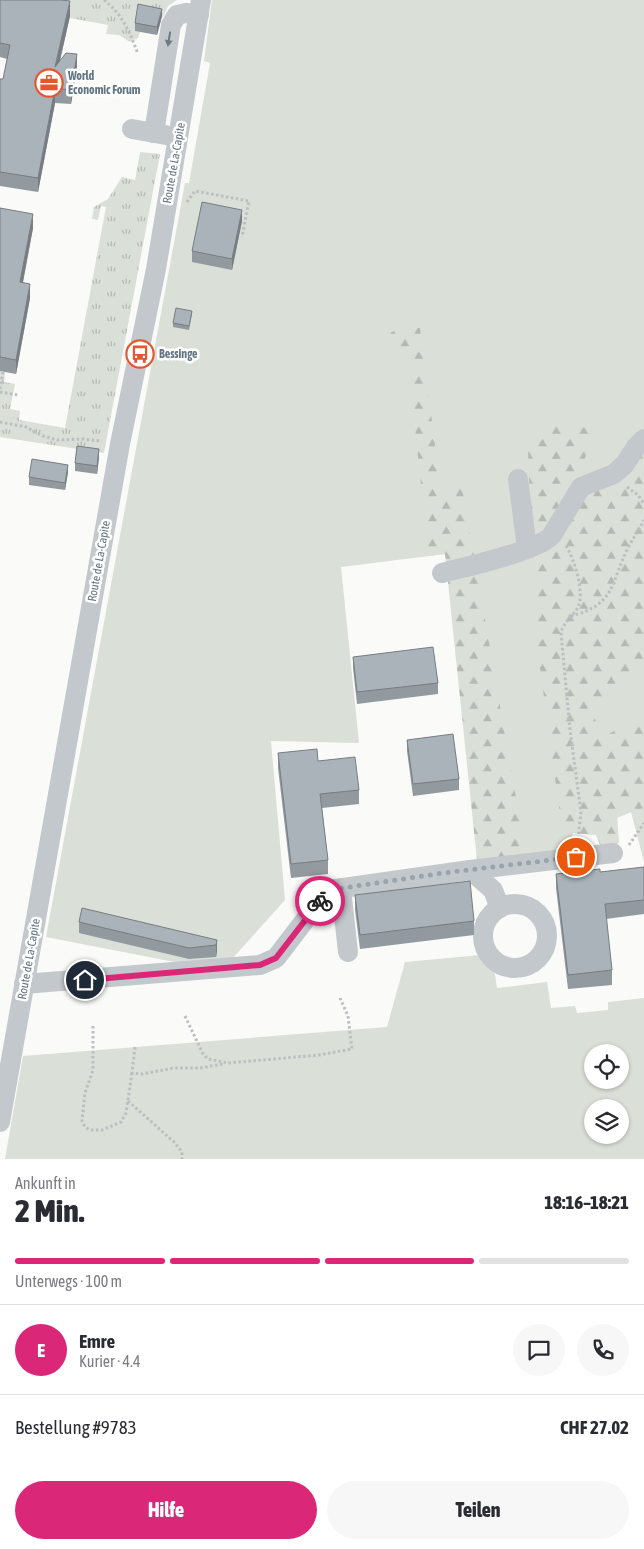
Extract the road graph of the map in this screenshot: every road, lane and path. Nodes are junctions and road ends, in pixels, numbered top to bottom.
1 (104, 0) edge
2 (200, 7) edge
3 (138, 54) dead end
4 (132, 129) dead end
5 (154, 133) junction
6 (178, 137) junction
7 (195, 191) dead end
8 (242, 237) dead end
9 (3, 372) edge
10 (0, 390) edge
11 (18, 395) dead end
12 (0, 422) edge
13 (644, 439) edge
14 (120, 444) junction
15 (518, 479) dead end
16 (644, 520) edge
17 (549, 538) junction
18 (528, 548) junction
19 (442, 573) dead end
20 (571, 617) junction
21 (644, 823) edge
22 (613, 853) joint
23 (576, 857) junction
24 (470, 870) junction
25 (341, 888) junction
26 (500, 908) dead end
27 (348, 952) dead end
28 (24, 984) junction
29 (340, 998) dead end
30 (185, 1016) dead end
31 (93, 1026) dead end
32 (135, 1047) dead end
33 (228, 1063) junction
34 (132, 1073) junction
35 (128, 1100) junction
36 (0, 1122) edge
37 (182, 1159) edge

1 - 3 path
2 -> 5 street
2 - 6 street, Route de La-Capite
4 - 5 street
5 - 6 street
6 - 14 street, Route de La-Capite
7 - 8 path
9 - 10 path
10 - 11 path
12 - 14 path
13 - 17 street
14 - 28 street, Route de La-Capite
15 - 18 street
16 - 20 path
17 - 18 street
17 - 20 path
18 - 19 street
20 - 23 path
21 - 22 path
22 - 23 street
23 - 24 street
24 - 25 street
24 - 26 street
25 - 27 street
25 - 28 street
28 - 36 street, Route de La-Capite
29 - 33 path
30 - 33 path
31 - 35 path
32 - 34 path
33 - 34 path
34 - 35 path
35 - 37 path

